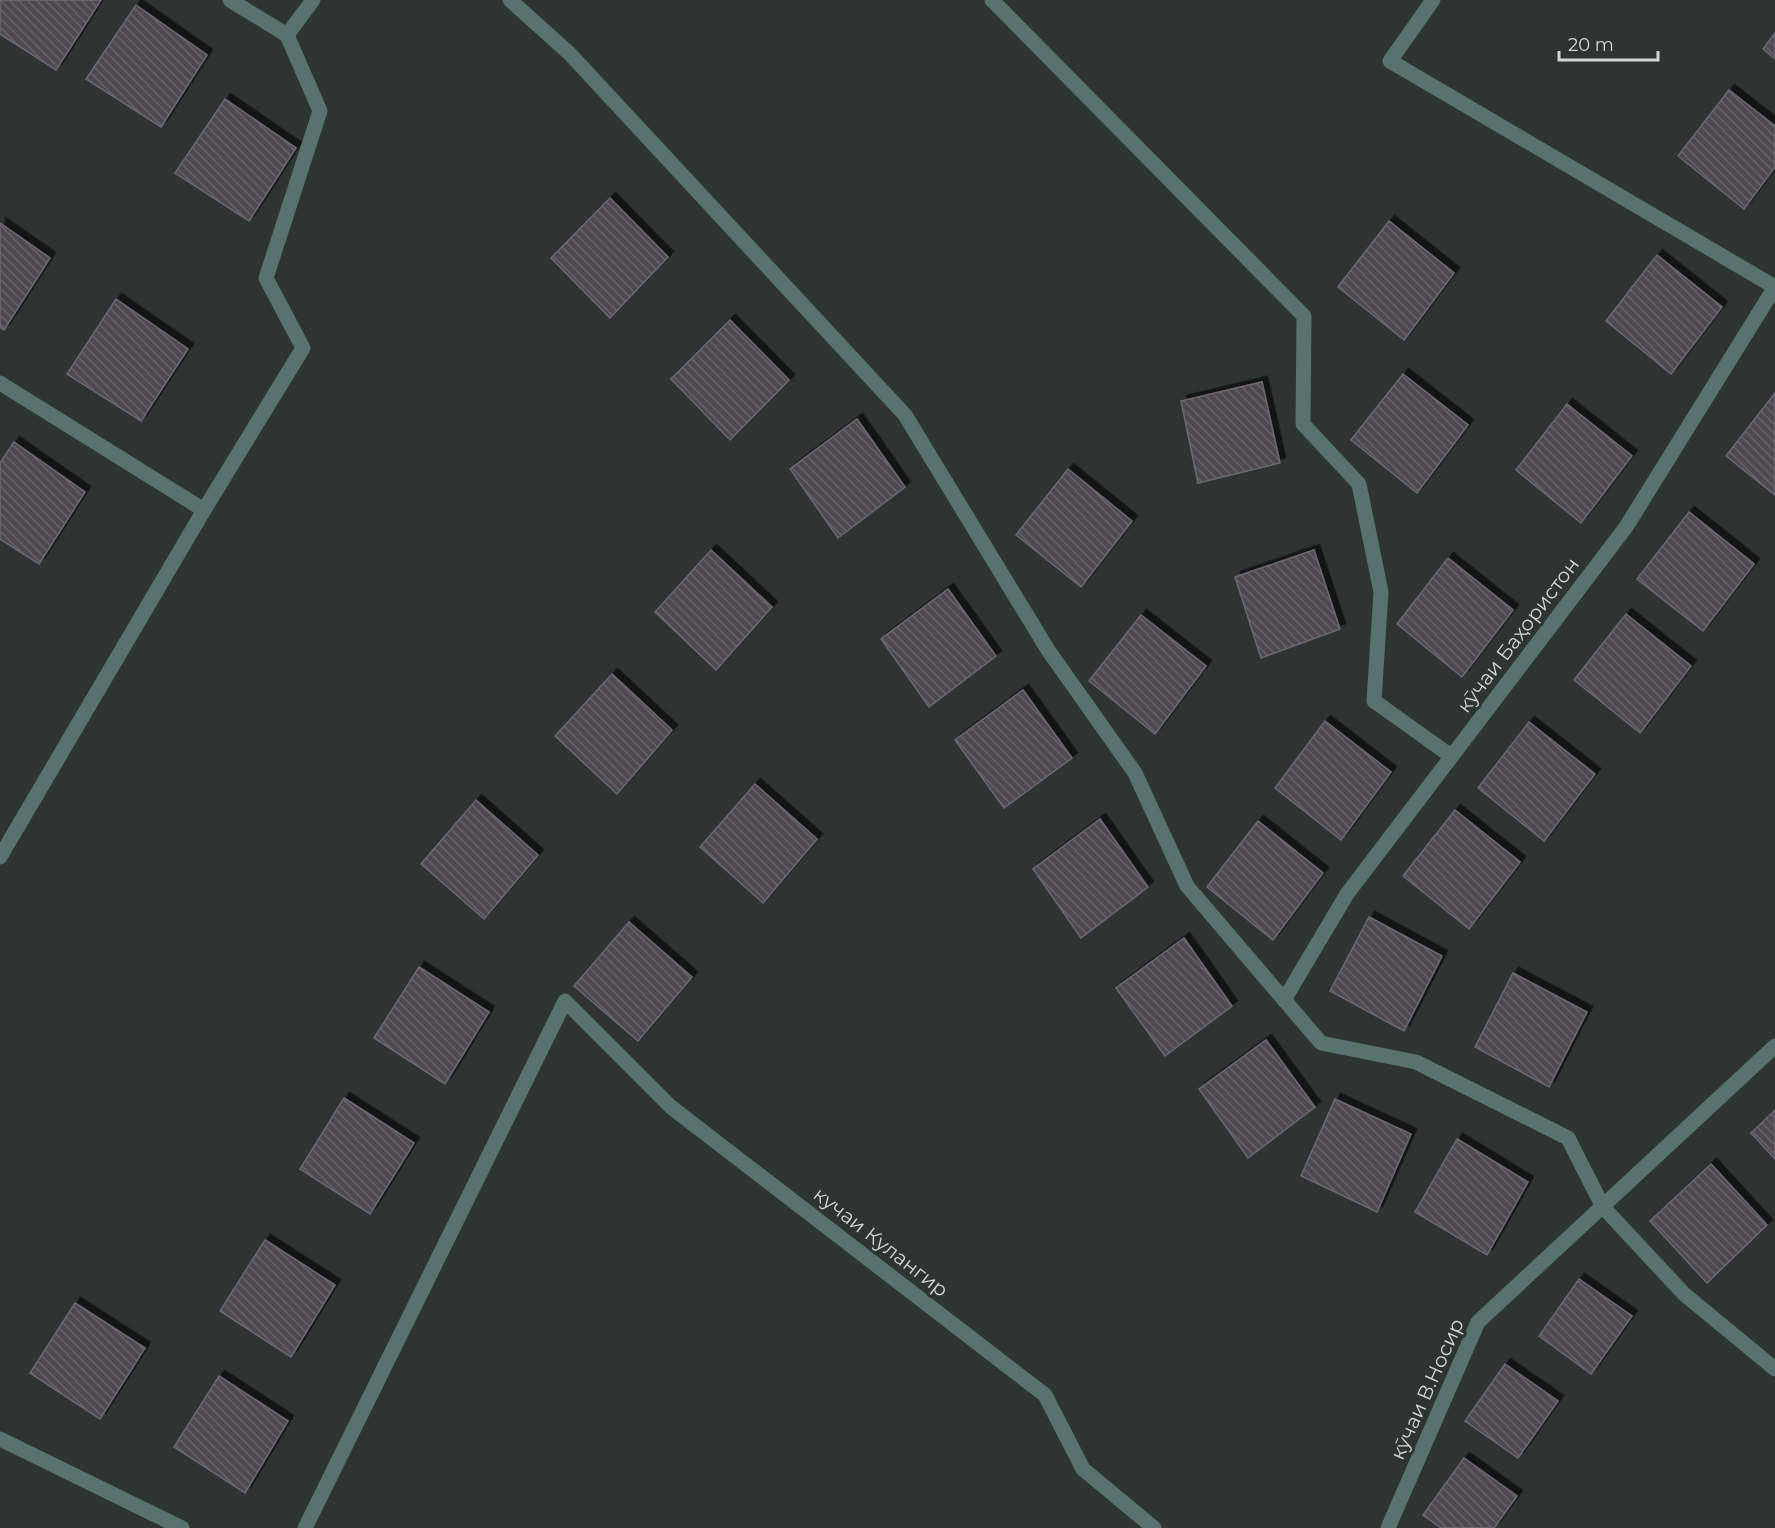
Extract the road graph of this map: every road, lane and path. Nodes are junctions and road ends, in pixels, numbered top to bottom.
1 (230, 0) edge
2 (313, 0) edge
3 (510, 0) edge
4 (992, 0) edge
5 (1433, 0) edge
6 (287, 35) junction
7 (1775, 287) edge
8 (0, 383) edge
9 (204, 510) junction
10 (1451, 756) junction
11 (0, 857) edge
12 (1284, 1000) junction
13 (1775, 1046) edge
14 (1603, 1207) junction
15 (1775, 1369) edge
16 (0, 1439) edge
17 (182, 1528) edge
18 (305, 1528) edge
19 (1154, 1528) edge
20 (1388, 1528) edge

1 - 6 street
2 - 6 street
3 - 12 street
4 - 10 street
5 - 7 street
6 - 9 street
7 - 10 street, кӯчаи Баҳористон
8 - 9 street
9 - 11 street
10 - 12 street, кӯчаи Баҳористон
12 - 14 street
13 - 14 street, кӯчаи В.Носир
14 - 15 street
14 - 20 street, кӯчаи В.Носир
16 - 17 street
18 - 19 street, кучаи Кулангир

